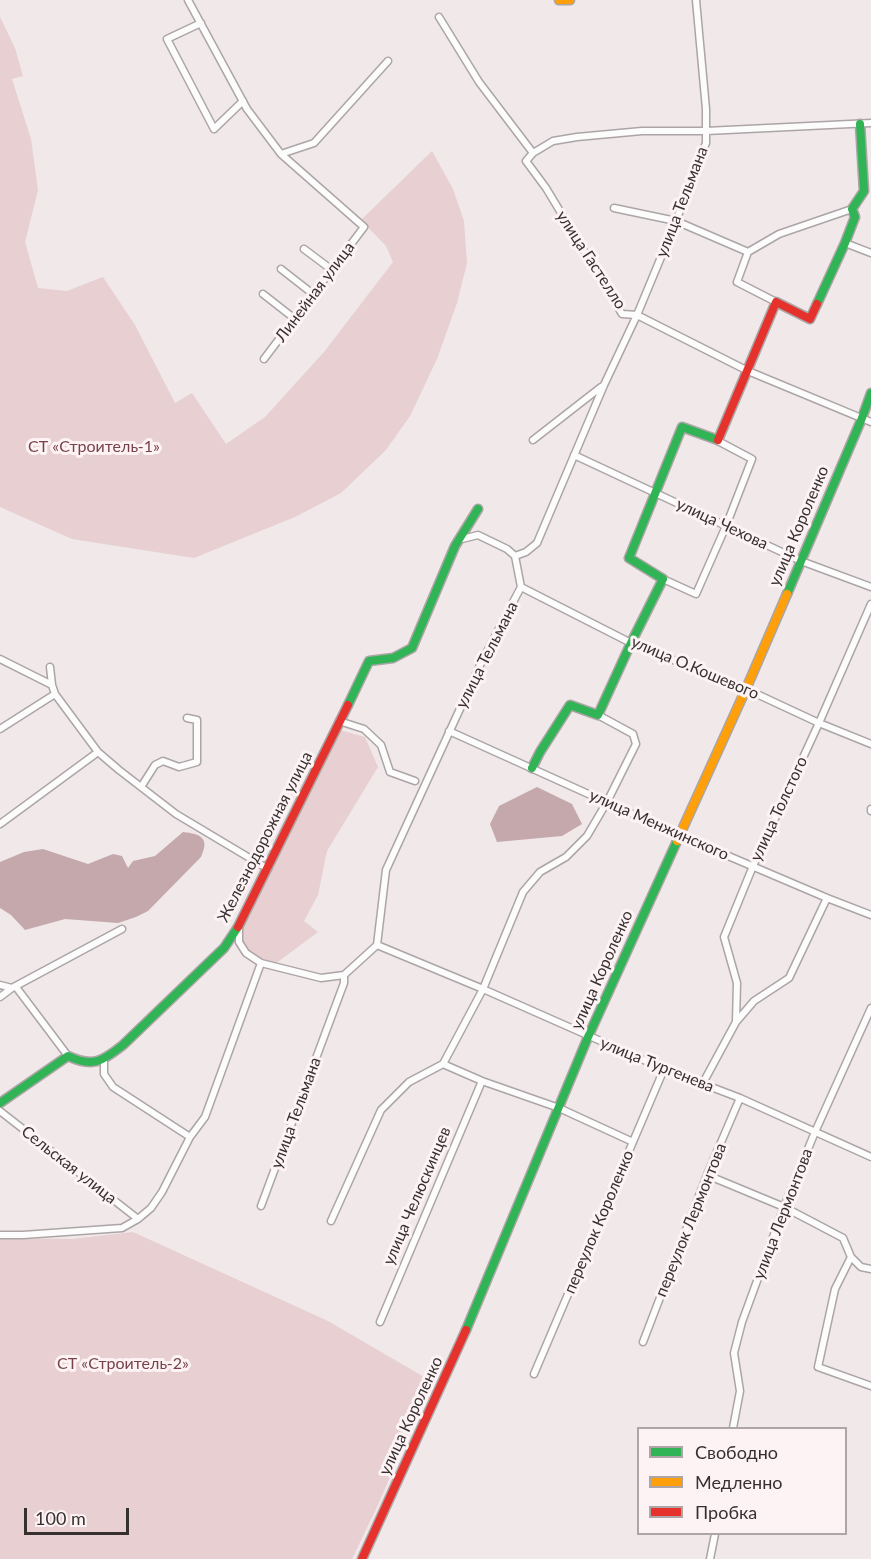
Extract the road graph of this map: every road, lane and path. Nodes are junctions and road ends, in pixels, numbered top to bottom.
1 (189, 0) edge
2 (559, 0) edge
3 (570, 0) edge
4 (696, 0) edge
5 (439, 17) dead end
6 (201, 23) junction
7 (388, 60) dead end
8 (243, 101) junction
9 (871, 123) edge
10 (860, 124) junction
11 (706, 131) junction
12 (534, 153) junction
13 (281, 154) junction
14 (614, 208) dead end
15 (852, 209) junction
16 (676, 221) junction
17 (845, 243) junction
18 (304, 249) dead end
19 (748, 252) junction
20 (871, 253) edge
21 (281, 269) dead end
22 (332, 270) junction
23 (263, 294) dead end
24 (313, 294) junction
25 (776, 302) junction
26 (637, 315) junction
27 (295, 319) junction
28 (264, 359) dead end
29 (748, 370) junction
30 (604, 386) junction
31 (871, 393) edge
32 (862, 418) junction
33 (871, 422) edge
34 (533, 440) dead end
35 (718, 441) junction
36 (574, 455) junction
37 (656, 493) junction
38 (478, 509) dead end
39 (726, 526) junction
40 (458, 540) junction
41 (515, 556) junction
42 (801, 561) junction
43 (663, 579) junction
44 (521, 587) junction
45 (871, 587) edge
46 (871, 603) edge
47 (631, 643) junction
48 (0, 659) edge
49 (50, 667) dead end
50 (52, 685) junction
51 (746, 689) junction
52 (55, 694) junction
53 (598, 715) junction
54 (187, 718) dead end
55 (339, 721) junction
56 (819, 723) junction
57 (0, 729) edge
58 (449, 731) junction
59 (871, 744) edge
60 (98, 752) junction
61 (532, 768) junction
62 (416, 782) dead end
63 (141, 787) junction
64 (607, 802) junction
65 (0, 824) edge
66 (679, 835) junction
67 (753, 866) junction
68 (268, 869) junction
69 (827, 898) junction
70 (871, 915) edge
71 (239, 926) junction
72 (122, 930) dead end
73 (377, 945) junction
74 (261, 963) junction
75 (344, 975) junction
76 (0, 985) edge
77 (14, 987) junction
78 (483, 989) junction
79 (0, 997) edge
80 (871, 1008) edge
81 (736, 1022) junction
82 (588, 1037) junction
83 (68, 1056) junction
84 (104, 1060) junction
85 (443, 1064) junction
86 (664, 1070) junction
87 (482, 1081) junction
88 (703, 1083) junction
89 (740, 1098) junction
90 (0, 1103) edge
91 (558, 1108) junction
92 (0, 1111) edge
93 (815, 1132) junction
94 (190, 1137) junction
95 (633, 1142) junction
96 (871, 1157) edge
97 (707, 1175) junction
98 (261, 1206) dead end
99 (784, 1208) junction
100 (138, 1219) junction
101 (331, 1221) dead end
102 (0, 1235) edge
103 (851, 1257) junction
104 (871, 1269) edge
105 (380, 1322) dead end
106 (643, 1342) dead end
107 (534, 1374) dead end
108 (871, 1386) edge
109 (733, 1427) edge
110 (715, 1535) edge
111 (362, 1559) edge
112 (710, 1559) edge

1 - 6 street, Линейная улица
2 - 3 street
4 - 11 street, улица Тельмана
5 - 12 street
6 - 8 street, Линейная улица
6 - 8 street
7 - 13 street
8 - 13 street, Линейная улица
9 - 10 street
10 - 11 street
10 - 15 street
11 - 12 street
11 - 16 street, улица Тельмана
12 - 26 street, улица Гастелло
13 - 22 street, Линейная улица
14 - 16 street
15 - 17 street
15 - 19 street
16 - 19 street
16 - 26 street, улица Тельмана
17 - 20 street
17 - 25 street
18 - 22 street
19 - 25 street
21 - 24 street
22 - 24 street, Линейная улица
23 - 27 street
24 - 27 street, Линейная улица
25 - 29 street
26 - 29 street, улица Гастелло
26 - 30 street, улица Тельмана
27 - 28 street, Линейная улица
29 - 32 street, улица Гастелло
29 - 35 street
30 - 34 street
30 - 36 street, улица Тельмана
31 - 32 street, улица Короленко
32 - 33 street, улица Гастелло
32 - 42 street, улица Короленко
35 - 37 street
35 - 39 street
36 - 37 street, улица Чехова
36 - 41 street, улица Тельмана
37 - 39 street, улица Чехова
37 - 43 street
38 - 40 street, Железнодорожная улица
39 - 42 street, улица Чехова
39 - 43 street
40 - 41 street
40 - 55 street, Железнодорожная улица
41 - 44 street, улица Тельмана
42 - 45 street, улица Чехова
42 - 51 street, улица Короленко
43 - 47 street
44 - 47 street, улица О.Кошевого
44 - 58 street, улица Тельмана
46 - 56 street, улица Толстого
47 - 51 street, улица О.Кошевого
47 - 53 street
48 - 50 street
49 - 50 street
50 - 52 street
51 - 56 street, улица О.Кошевого
51 - 66 street, улица Короленко
52 - 57 street
52 - 60 street
53 - 61 street
53 - 64 street
54 - 63 street
55 - 62 street
55 - 68 street, Железнодорожная улица
56 - 59 street, улица О.Кошевого
56 - 67 street, улица Толстого
58 - 61 street, улица Менжинского
58 - 73 street, улица Тельмана
60 - 63 street
60 - 65 street
61 - 64 street, улица Менжинского
63 - 68 street
64 - 66 street, улица Менжинского
64 - 78 street
66 - 67 street, улица Менжинского
66 - 82 street, улица Короленко
67 - 69 street, улица Менжинского
67 - 81 street, улица Толстого
68 - 71 street, Железнодорожная улица
69 - 70 street, улица Менжинского
69 - 81 street, улица Толстого
71 - 74 street
71 - 84 street, Железнодорожная улица
72 - 77 street
73 - 75 street
73 - 78 street, улица Тургенева
74 - 75 street
74 - 94 street
75 - 98 street, улица Тельмана
76 - 77 street
77 - 79 street
77 - 83 street
78 - 82 street, улица Тургенева
78 - 85 street
80 - 93 street, улица Лермонтова
81 - 88 street, улица Толстого
82 - 86 street, улица Тургенева
82 - 91 street, улица Короленко
83 - 84 street
83 - 90 street
84 - 94 street
85 - 87 street
85 - 101 street
86 - 88 street, улица Тургенева
86 - 95 street, переулок Короленко
87 - 91 street
87 - 105 street, улица Челюскинцев
88 - 89 street, улица Тургенева
89 - 93 street, улица Тургенева
89 - 97 street, переулок Лермонтова
91 - 95 street
91 - 111 street, улица Короленко
92 - 100 street, Сельская улица
93 - 96 street, улица Тургенева
93 - 99 street, улица Лермонтова
94 - 100 street
95 - 107 street, переулок Короленко
97 - 99 street
97 - 106 street, переулок Лермонтова
99 - 103 street
99 - 109 street, улица Лермонтова
100 - 102 street
103 - 104 street
103 - 108 street
110 - 112 street

